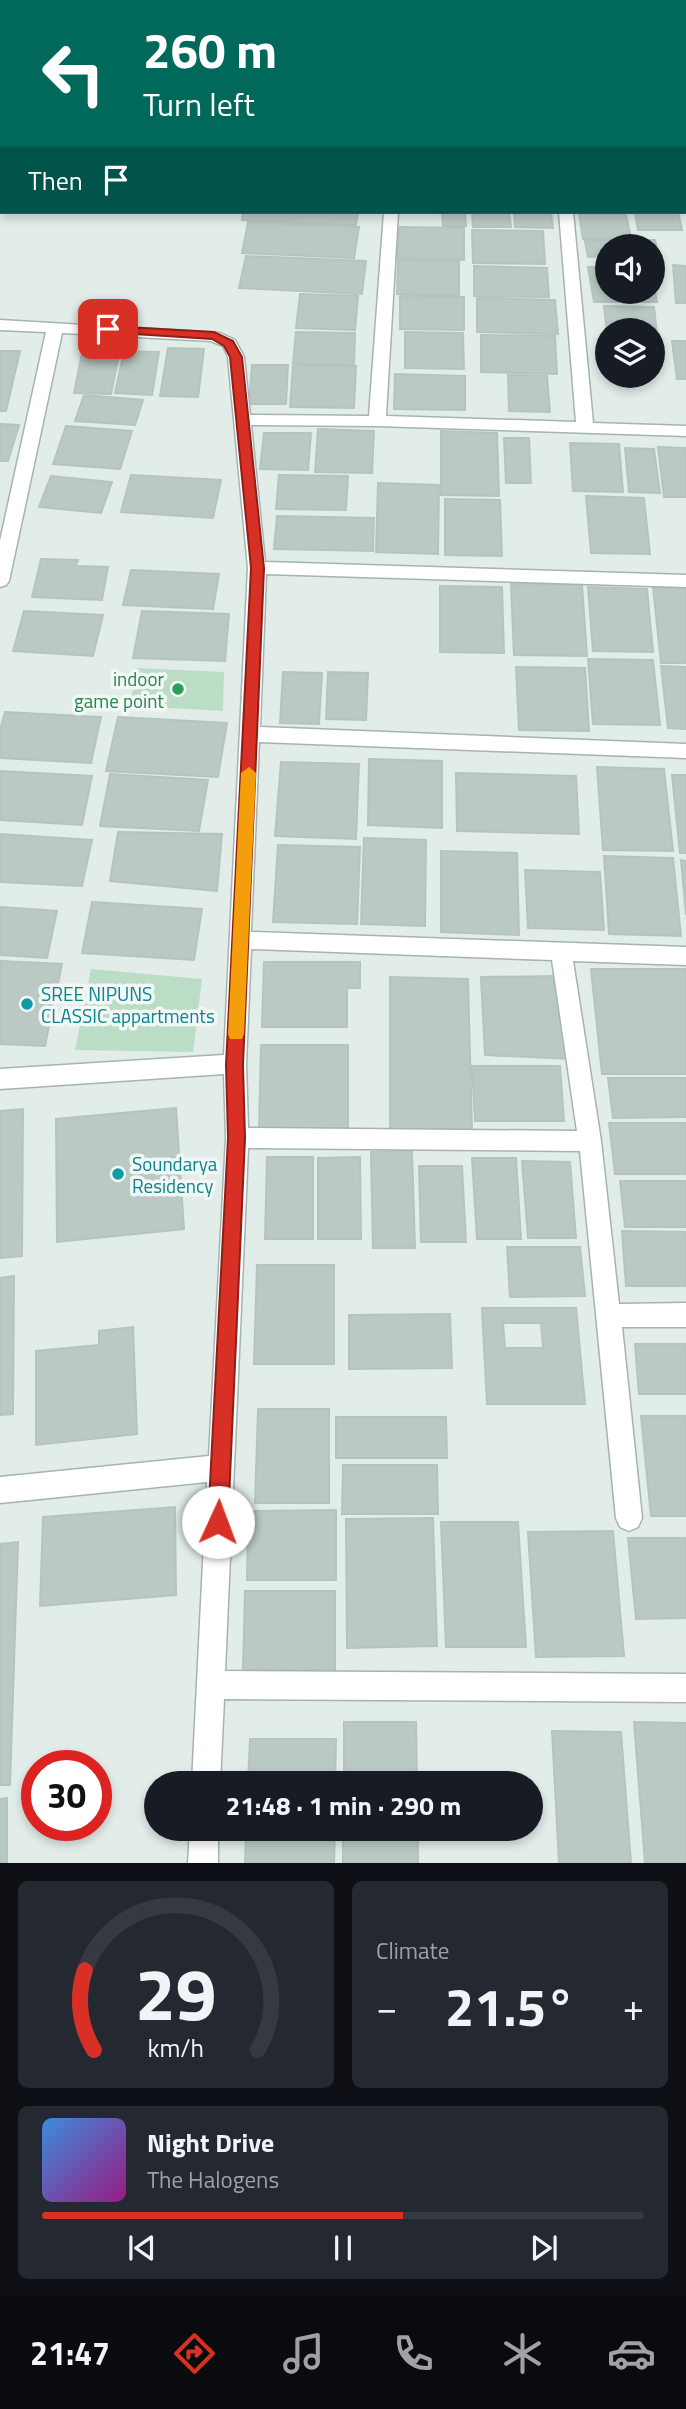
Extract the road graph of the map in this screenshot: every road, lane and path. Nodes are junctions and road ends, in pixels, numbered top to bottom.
1 (391, 214) edge
2 (566, 214) edge
3 (0, 325) edge
4 (55, 327) junction
5 (243, 420) junction
6 (377, 421) junction
7 (585, 429) junction
8 (686, 431) edge
9 (257, 568) junction
10 (0, 580) edge
11 (686, 581) edge
12 (251, 734) junction
13 (686, 751) edge
14 (240, 940) junction
15 (561, 952) junction
16 (686, 956) edge
17 (235, 1065) junction
18 (0, 1079) edge
19 (237, 1138) junction
20 (590, 1141) junction
21 (686, 1315) edge
22 (607, 1316) junction
23 (220, 1468) junction
24 (0, 1490) edge
25 (629, 1518) dead end
26 (211, 1685) junction
27 (686, 1688) edge
28 (207, 1771) edge
29 (204, 1841) edge
30 (203, 1863) edge

1 - 6 street
2 - 7 street
3 - 4 street
4 - 5 street
4 - 10 street
5 - 6 street
5 - 9 street
6 - 7 street
7 - 8 street
9 - 11 street
9 - 12 street
12 - 13 street
12 - 14 street
14 - 15 street
14 - 17 street
15 - 16 street
15 - 20 street
17 - 18 street
17 - 19 street
19 - 20 street
19 - 23 street
20 - 22 street
21 - 22 street
22 - 25 street
23 - 24 street
23 - 26 street
26 - 27 street
26 - 28 street
29 - 30 street

